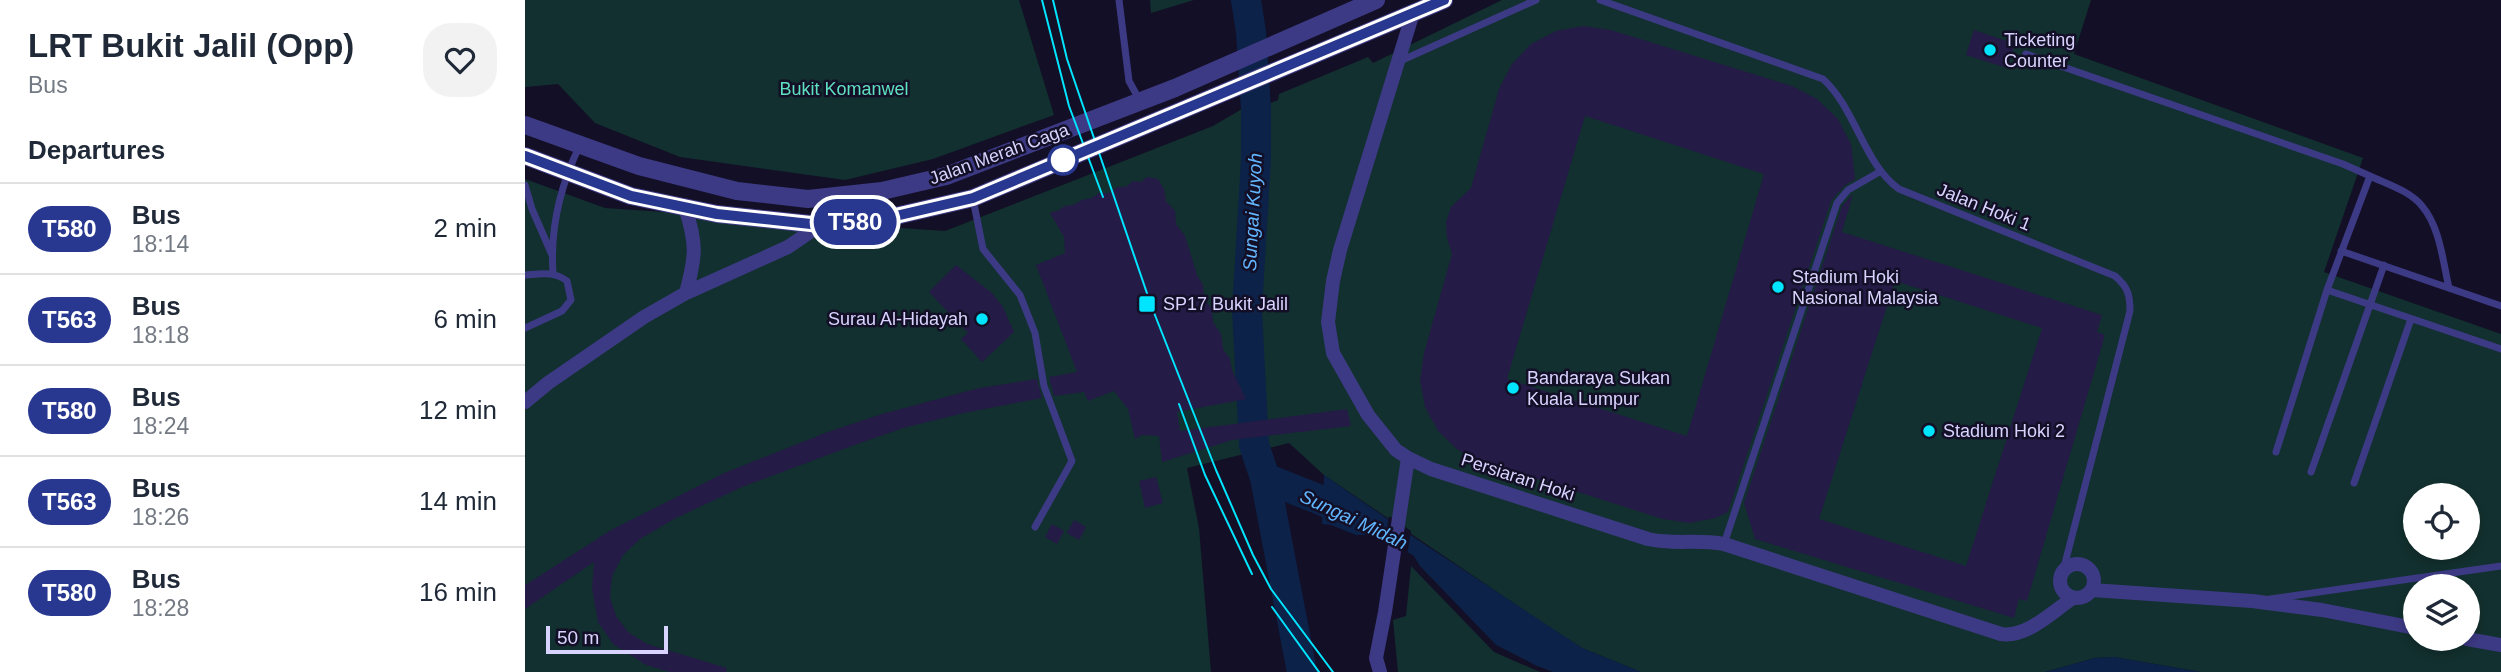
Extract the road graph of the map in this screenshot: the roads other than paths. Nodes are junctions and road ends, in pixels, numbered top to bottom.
1 (1119, 0) edge
2 (1376, 0) edge
3 (1444, 0) edge
4 (1536, 0) edge
5 (1600, 0) edge
6 (1612, 2) edge
7 (1413, 13) junction
8 (2026, 54) dead end
9 (1398, 62) junction
10 (1140, 102) junction
11 (525, 125) edge
12 (580, 144) junction
13 (525, 156) edge
14 (1881, 171) junction
15 (566, 173) junction
16 (2370, 176) junction
17 (525, 185) edge
18 (973, 198) junction
19 (685, 207) junction
20 (820, 225) junction
21 (2341, 251) junction
22 (552, 256) junction
23 (2384, 265) junction
24 (553, 273) junction
25 (525, 275) edge
26 (2449, 288) junction
27 (2327, 290) junction
28 (686, 293) junction
29 (2370, 305) junction
30 (2501, 306) edge
31 (2411, 319) junction
32 (525, 328) edge
33 (2501, 349) edge
34 (525, 402) edge
35 (2276, 452) dead end
36 (1408, 458) junction
37 (2311, 472) dead end
38 (2354, 483) dead end
39 (1035, 527) dead end
40 (1724, 544) junction
41 (2501, 566) edge
42 (2063, 571) junction
43 (2092, 590) junction
44 (2073, 598) junction
45 (2252, 601) junction
46 (2403, 626) edge
47 (2480, 641) edge
48 (2501, 645) edge
49 (1380, 672) edge

1 - 10 lane
2 - 10 street, Jalan Merah Caga
3 - 7 street, Jalan Merah Caga
4 - 9 lane
5 - 6 lane, Jalan Hoki 1
6 - 14 lane, Jalan Hoki 1
7 - 9 street, Persiaran Hoki
7 - 18 street, Jalan Merah Caga
8 - 16 lane
9 - 36 street, Persiaran Hoki
10 - 12 street, Jalan Merah Caga
11 - 12 street, Jalan Merah Caga
12 - 15 lane
13 - 15 street, Jalan Merah Caga
14 - 40 lane
14 - 42 lane, Jalan Hoki 1
15 - 19 street, Jalan Merah Caga
15 - 22 lane
16 - 21 lane
16 - 26 lane
17 - 22 lane
18 - 20 street, Jalan Merah Caga
18 - 39 lane
19 - 20 street, Jalan Merah Caga
19 - 28 street
20 - 28 street
21 - 23 lane
21 - 27 lane
22 - 24 lane
23 - 26 lane
23 - 29 lane
24 - 25 lane
24 - 32 lane
26 - 30 lane
27 - 29 lane
27 - 35 lane
28 - 34 street
29 - 31 lane
29 - 37 lane
31 - 33 lane
31 - 38 lane
36 - 40 street, Persiaran Hoki
36 - 49 street
40 - 44 street, Persiaran Hoki
41 - 45 lane
42 - 43 street
42 - 44 street
43 - 44 street
43 - 45 street
45 - 46 street
47 - 48 street

